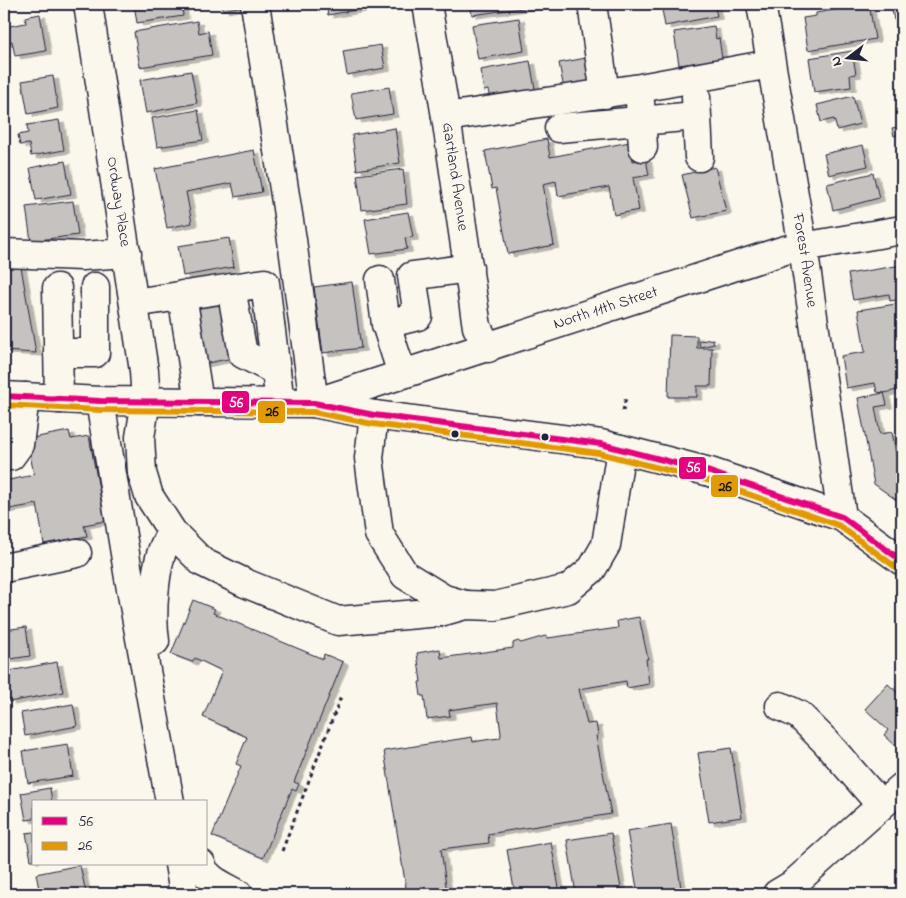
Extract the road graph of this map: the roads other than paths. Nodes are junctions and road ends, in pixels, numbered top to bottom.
1 (88, 4) edge
2 (255, 4) edge
3 (427, 4) edge
4 (592, 4) edge
5 (761, 4) edge
6 (770, 64) junction
7 (695, 78) junction
8 (640, 88) junction
9 (605, 94) junction
10 (696, 116) junction
11 (446, 118) junction
12 (559, 128) dead end
13 (642, 134) junction
14 (699, 157) dead end
15 (902, 230) edge
16 (802, 247) junction
17 (4, 253) edge
18 (127, 253) junction
19 (468, 268) junction
20 (380, 280) dead end
21 (95, 287) junction
22 (133, 295) junction
23 (182, 295) junction
24 (386, 324) junction
25 (488, 348) junction
26 (58, 353) junction
27 (402, 374) junction
28 (14, 397) edge
29 (58, 399) junction
30 (100, 401) junction
31 (146, 401) junction
32 (199, 402) junction
33 (280, 402) junction
34 (314, 403) junction
35 (374, 415) junction
36 (621, 449) junction
37 (4, 456) edge
38 (842, 517) junction
39 (173, 533) junction
40 (77, 553) dead end
41 (902, 560) edge
42 (4, 568) edge
43 (465, 606) junction
44 (780, 706) dead end
45 (902, 787) edge
46 (170, 800) edge
47 (186, 800) edge
48 (882, 805) junction
49 (179, 866) edge
50 (202, 866) edge
51 (184, 894) edge
52 (238, 894) edge
53 (777, 894) edge

1 - 18 street, Ordway Place
2 - 34 street
3 - 11 street, Gartland Avenue
4 - 9 street
5 - 6 street, Forest Avenue
6 - 7 street
6 - 16 street, Forest Avenue
7 - 8 street
7 - 10 street
8 - 9 street
8 - 13 street
9 - 11 street
10 - 13 street
10 - 14 street
11 - 19 street, Gartland Avenue
12 - 13 street
15 - 16 street, North 11th Street
16 - 25 street, North 11th Street
16 - 38 street, Forest Avenue
17 - 18 street
18 - 22 street, Ordway Place
19 - 24 street
19 - 25 street, Gartland Avenue
20 - 24 street
21 - 22 street
21 - 26 street
21 - 26 street
22 - 23 street
22 - 31 street, Ordway Place
23 - 32 street
23 - 33 street
24 - 27 street
25 - 27 street, North 11th Street
26 - 29 street
27 - 34 street, North 11th Street
28 - 29 street
28 - 37 street
29 - 30 street
30 - 31 street
30 - 46 street
31 - 32 street
31 - 39 street, Ordway Place
32 - 33 street
33 - 34 street
34 - 35 street
35 - 36 street
35 - 43 street
36 - 38 street
36 - 43 street
38 - 41 street
39 - 43 street, Ordway Place
39 - 47 street
40 - 42 street
44 - 48 street
45 - 48 street
48 - 53 street
49 - 51 street
50 - 52 street

